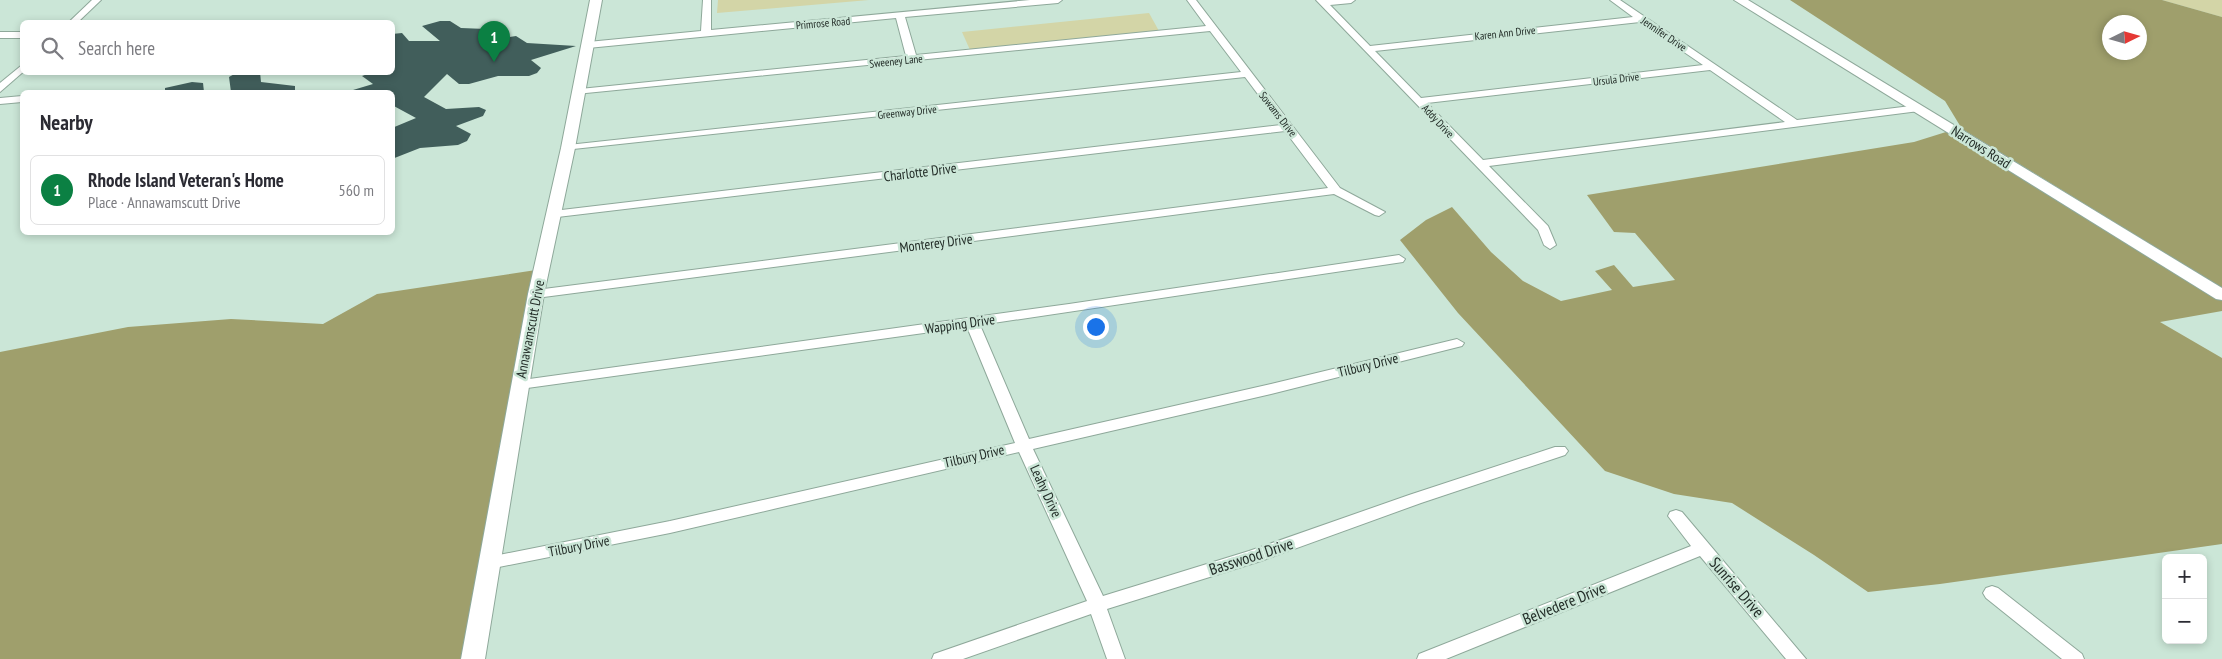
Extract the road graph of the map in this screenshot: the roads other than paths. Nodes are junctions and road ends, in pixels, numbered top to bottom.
1 (97, 0) edge
2 (596, 0) edge
3 (707, 0) edge
4 (1058, 0) edge
5 (1191, 0) edge
6 (1351, 0) edge
7 (1614, 0) edge
8 (1740, 0) edge
9 (1321, 1) edge
10 (980, 4) edge
11 (900, 16) junction
12 (1642, 19) junction
13 (75, 20) edge
14 (1212, 28) junction
15 (706, 33) junction
16 (0, 34) edge
17 (20, 35) edge
18 (588, 45) junction
19 (1367, 49) junction
20 (912, 59) junction
21 (1714, 68) junction
22 (20, 70) edge
23 (1247, 74) junction
24 (0, 89) edge
25 (580, 92) junction
26 (20, 99) edge
27 (0, 101) edge
28 (1419, 101) junction
29 (1919, 108) junction
30 (1796, 124) junction
31 (1288, 127) junction
32 (568, 148) junction
33 (1480, 164) junction
34 (1336, 190) junction
35 (1378, 212) dead end
36 (553, 215) junction
37 (1550, 245) dead end
38 (1399, 259) dead end
39 (536, 294) junction
40 (2222, 295) edge
41 (972, 323) junction
42 (1457, 343) dead end
43 (520, 384) junction
44 (1024, 445) junction
45 (1560, 451) dead end
46 (1676, 516) dead end
47 (1703, 548) junction
48 (489, 563) junction
49 (1992, 593) dead end
50 (1097, 605) junction
51 (473, 659) edge
52 (941, 659) edge
53 (1116, 659) edge
54 (1426, 659) edge
55 (1797, 659) edge
56 (2075, 659) edge

1 - 13 street
2 - 18 street, Annawamscutt Drive
3 - 15 street
4 - 10 street, Primrose Road
5 - 14 street, Sowams Drive
6 - 9 street
7 - 12 street, Jennifer Drive
8 - 29 street, Narrows Road
9 - 19 street, Addy Drive
10 - 11 street, Primrose Road
11 - 15 street, Primrose Road
11 - 20 street
12 - 19 street, Karen Ann Drive
12 - 21 street, Jennifer Drive
14 - 20 street, Sweeney Lane
14 - 23 street, Sowams Drive
15 - 18 street, Primrose Road
16 - 17 street
18 - 25 street, Annawamscutt Drive
19 - 28 street, Addy Drive
20 - 25 street, Sweeney Lane
21 - 28 street, Ursula Drive
21 - 30 street
22 - 24 street
23 - 31 street, Sowams Drive
23 - 32 street, Greenway Drive
25 - 32 street, Annawamscutt Drive
26 - 27 street
28 - 33 street, Addy Drive
29 - 30 street
29 - 40 street, Narrows Road
30 - 33 street
31 - 34 street, Sowams Drive
31 - 36 street, Charlotte Drive
32 - 36 street, Annawamscutt Drive
33 - 37 street, Addy Drive
34 - 35 street, Sowams Drive
34 - 39 street, Monterey Drive
36 - 39 street, Annawamscutt Drive
38 - 41 street, Wapping Drive
39 - 43 street, Annawamscutt Drive
41 - 43 street, Wapping Drive
41 - 44 street, Leahy Drive
42 - 44 street, Tilbury Drive
43 - 48 street, Annawamscutt Drive
44 - 48 street, Tilbury Drive
44 - 50 street, Leahy Drive
45 - 50 street, Basswood Drive
46 - 47 street, Sunrise Drive
47 - 54 street, Belvedere Drive
47 - 55 street, Sunrise Drive
48 - 51 street, Annawamscutt Drive
49 - 56 street
50 - 52 street, Basswood Drive
50 - 53 street, Leahy Drive

